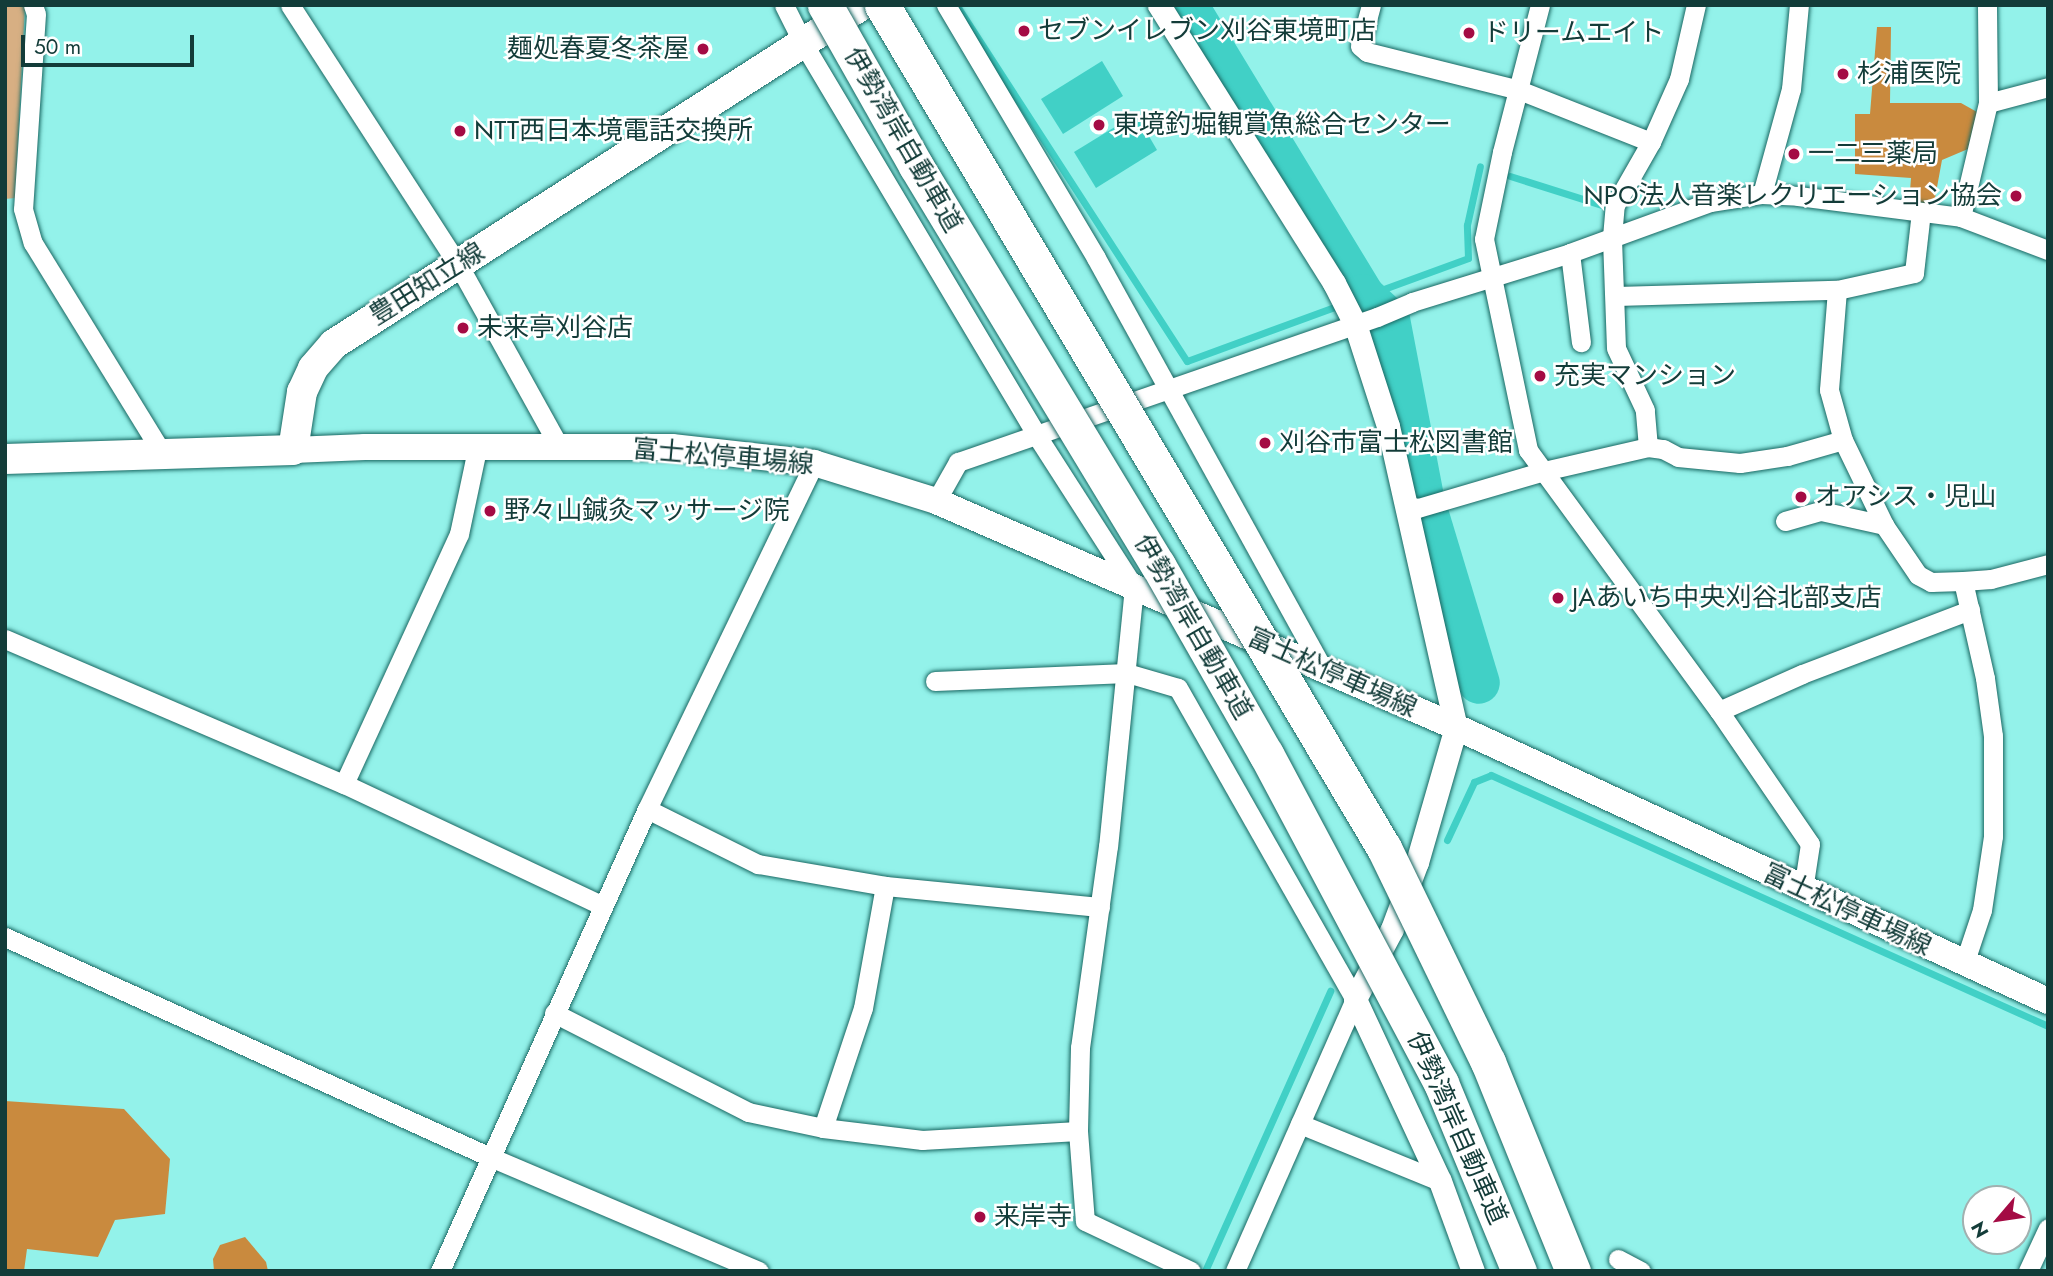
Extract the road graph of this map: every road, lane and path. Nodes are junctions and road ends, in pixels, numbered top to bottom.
1 (33, 5) edge
2 (290, 5) edge
3 (784, 5) edge
4 (825, 5) edge
5 (862, 5) edge
6 (881, 5) edge
7 (946, 5) edge
8 (1159, 5) edge
9 (1371, 5) edge
10 (1540, 5) edge
11 (1696, 5) edge
12 (1799, 5) edge
13 (1987, 5) edge
14 (803, 43) junction
15 (2048, 87) edge
16 (1519, 90) junction
17 (1988, 103) junction
18 (1651, 142) junction
19 (1762, 194) junction
20 (14, 209) edge
21 (1921, 212) junction
22 (1961, 217) junction
23 (1612, 237) junction
24 (2048, 250) edge
25 (1570, 253) junction
26 (459, 266) junction
27 (1491, 278) junction
28 (1837, 290) junction
29 (1616, 296) junction
30 (1355, 324) junction
31 (1581, 342) dead end
32 (1167, 391) junction
33 (1037, 436) junction
34 (1843, 440) junction
35 (1648, 447) junction
36 (560, 448) junction
37 (477, 449) junction
38 (293, 450) junction
39 (162, 453) junction
40 (5, 459) edge
41 (814, 463) junction
42 (1544, 471) junction
43 (936, 501) junction
44 (1412, 507) junction
45 (1785, 521) dead end
46 (1884, 525) junction
47 (2048, 564) edge
48 (1963, 581) junction
49 (1134, 587) junction
50 (1970, 610) junction
51 (5, 639) edge
52 (1322, 667) junction
53 (1127, 674) junction
54 (935, 681) dead end
55 (1719, 712) junction
56 (1456, 727) junction
57 (344, 784) junction
58 (647, 809) junction
59 (886, 886) junction
60 (1803, 890) junction
61 (603, 906) junction
62 (1100, 907) junction
63 (5, 937) edge
64 (1964, 964) junction
65 (1355, 999) junction
66 (2048, 1001) edge
67 (554, 1013) junction
68 (1300, 1124) junction
69 (823, 1128) junction
70 (1078, 1132) junction
71 (490, 1157) junction
72 (1440, 1181) junction
73 (2048, 1228) edge
74 (1190, 1270) edge
75 (440, 1271) edge
76 (759, 1271) edge
77 (1235, 1271) edge
78 (1472, 1271) edge
79 (1519, 1271) edge
80 (1573, 1271) edge
81 (1621, 1271) edge
82 (1641, 1271) edge
83 (2028, 1271) edge

1 - 20 street
2 - 26 street
3 - 14 street
4 - 79 highway, 伊勢湾岸自動車道, bridge
5 - 14 main road, 豊田知立線
6 - 80 highway, 伊勢湾岸自動車道, bridge
7 - 32 street
8 - 30 street
9 - 16 street
10 - 16 street
11 - 18 street
12 - 19 street
13 - 17 street
14 - 26 main road, 豊田知立線
14 - 33 street
15 - 17 street
16 - 18 street
16 - 27 street
17 - 22 street
18 - 23 street
19 - 21 street
19 - 23 street
20 - 39 street
21 - 22 street
21 - 28 street
22 - 24 street
23 - 25 street
23 - 29 street
25 - 27 street
25 - 31 street
26 - 36 street
26 - 38 main road, 豊田知立線
27 - 30 street
27 - 42 street
28 - 29 street
28 - 34 street
29 - 35 street
30 - 32 street
30 - 44 street
32 - 33 street
32 - 52 street
33 - 43 street
33 - 49 street
34 - 35 street
34 - 46 street
35 - 42 street
36 - 37 main road, 富士松停車場線
36 - 41 main road, 富士松停車場線
37 - 38 main road, 富士松停車場線
37 - 57 street
38 - 39 main road
39 - 40 main road
41 - 43 main road, 富士松停車場線
41 - 58 street
42 - 44 street
42 - 55 street
43 - 49 main road, 富士松停車場線
44 - 56 street
45 - 46 street
46 - 48 street
47 - 48 street
48 - 50 street
49 - 52 main road, 富士松停車場線
49 - 53 street
50 - 55 street
50 - 64 street
51 - 57 street
52 - 56 main road, 富士松停車場線
53 - 54 street
53 - 62 street
53 - 65 street
55 - 60 street
56 - 60 main road, 富士松停車場線
56 - 65 street
57 - 61 street
58 - 59 street
58 - 61 street
59 - 62 street
59 - 69 street
60 - 64 main road, 富士松停車場線
61 - 67 street
62 - 70 street
63 - 71 street
64 - 66 main road, 富士松停車場線
65 - 68 street
65 - 72 street
67 - 69 street
67 - 71 street
68 - 72 street
68 - 77 street
69 - 70 street
70 - 74 street
71 - 75 street
71 - 76 street
72 - 78 street
73 - 83 street
81 - 82 street

